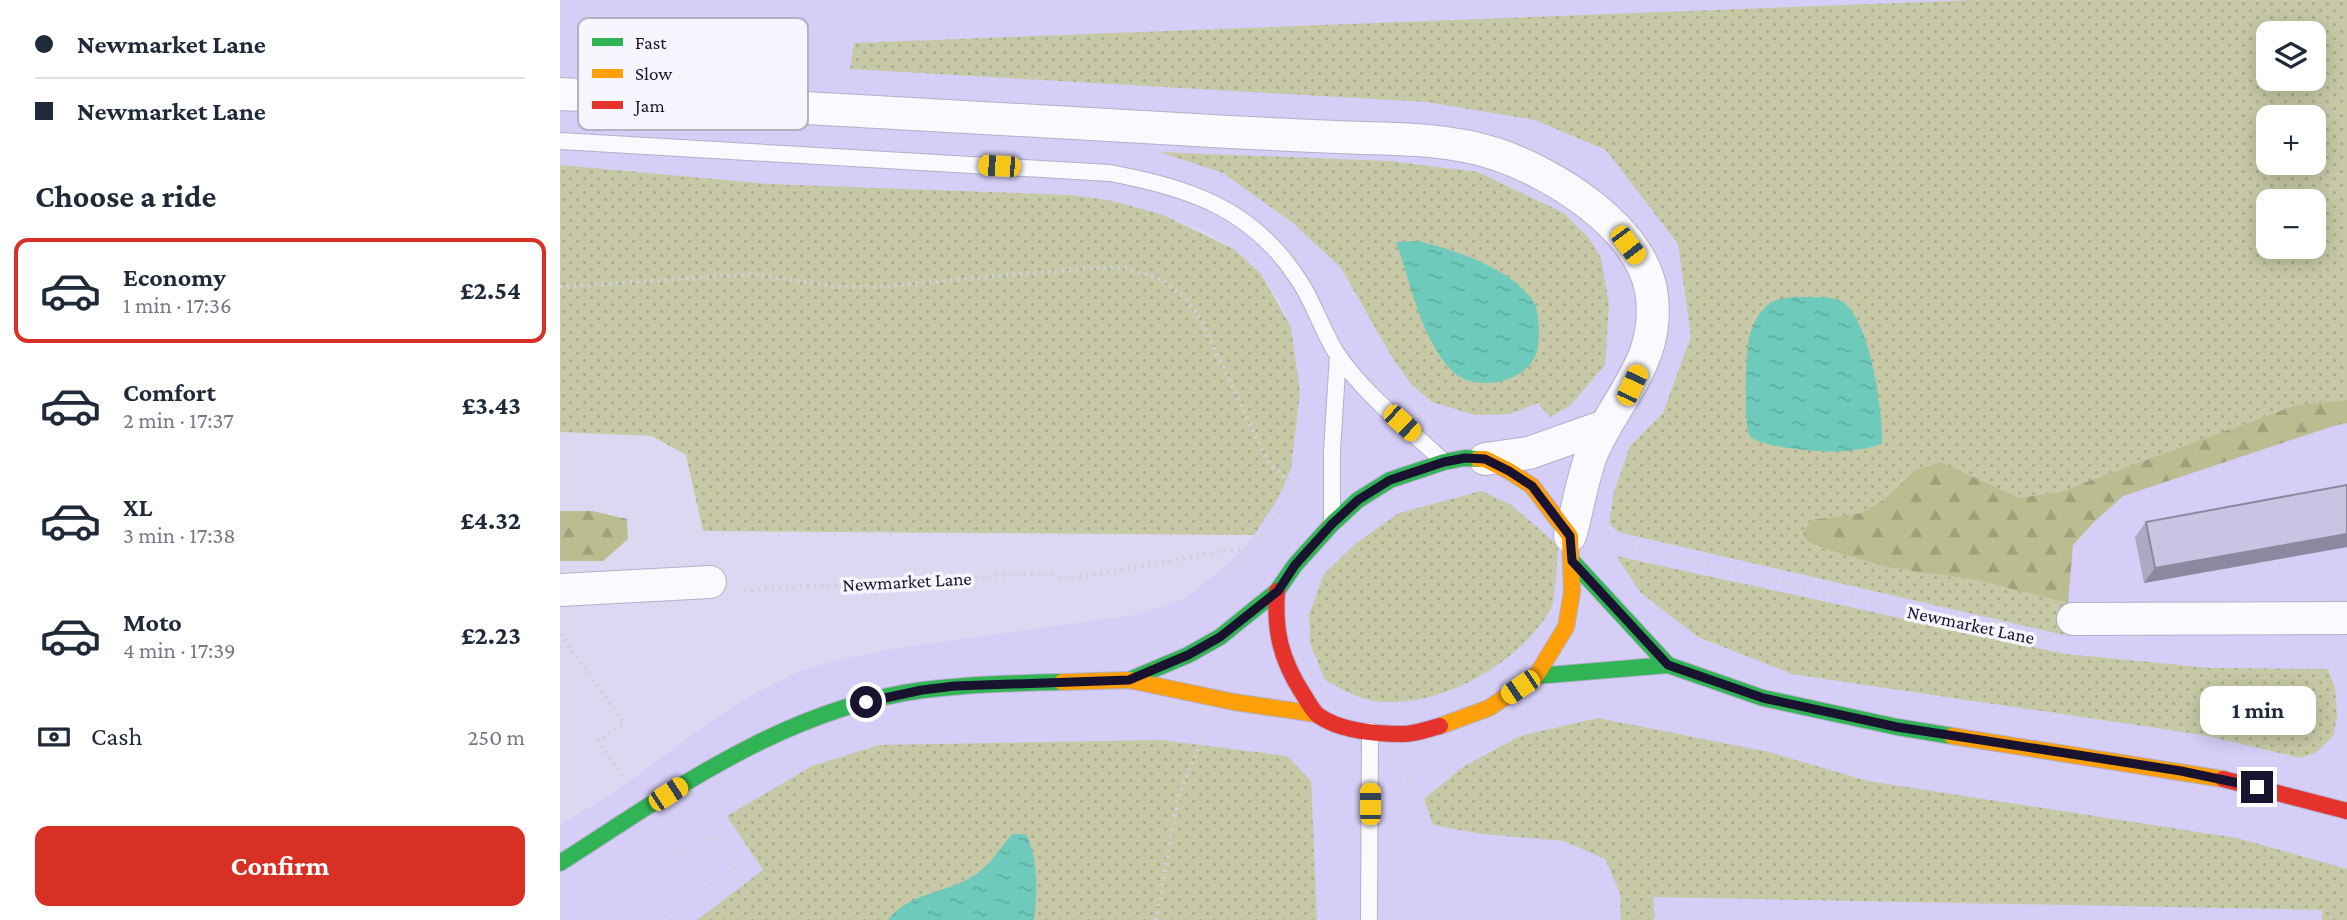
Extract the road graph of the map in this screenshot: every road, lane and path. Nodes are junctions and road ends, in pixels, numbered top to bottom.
1 (560, 94) edge
2 (578, 95) edge
3 (808, 108) edge
4 (560, 141) edge
5 (560, 287) edge
6 (1338, 355) junction
7 (1605, 426) junction
8 (1485, 459) junction
9 (1444, 462) junction
10 (1332, 524) junction
11 (1602, 540) dead end
12 (1252, 547) junction
13 (1571, 548) junction
14 (1227, 575) dead end
15 (710, 582) joint
16 (560, 590) edge
17 (1278, 591) junction
18 (2347, 618) edge
19 (2073, 619) dead end
20 (560, 634) edge
21 (2046, 640) dead end
22 (2324, 656) dead end
23 (2347, 661) edge
24 (1668, 665) junction
25 (1535, 676) junction
26 (1129, 680) junction
27 (1316, 714) junction
28 (1370, 731) junction
29 (1206, 732) dead end
30 (1325, 758) dead end
31 (1421, 768) dead end
32 (1370, 780) junction
33 (626, 782) dead end
34 (2347, 811) edge
35 (667, 837) dead end
36 (560, 863) edge
37 (658, 920) edge
38 (1156, 920) edge
39 (1369, 920) edge

1 - 2 street
3 - 7 street
4 - 6 lane
5 - 12 path
6 - 9 lane
6 - 10 lane
7 - 8 street
7 - 13 street
8 - 9 main road
8 - 13 main road
9 - 10 main road
10 - 17 main road
11 - 21 path, Newmarket Lane
12 - 14 path
12 - 15 path, Newmarket Lane
13 - 24 main road
13 - 25 main road
15 - 16 street
17 - 26 main road
17 - 27 main road
18 - 19 street
20 - 33 path
22 - 23 path
24 - 25 main road
24 - 34 main road
25 - 28 main road
26 - 27 main road
26 - 36 main road
27 - 28 main road
28 - 32 lane
29 - 38 path
30 - 32 path
31 - 32 path
32 - 39 lane
35 - 37 path

